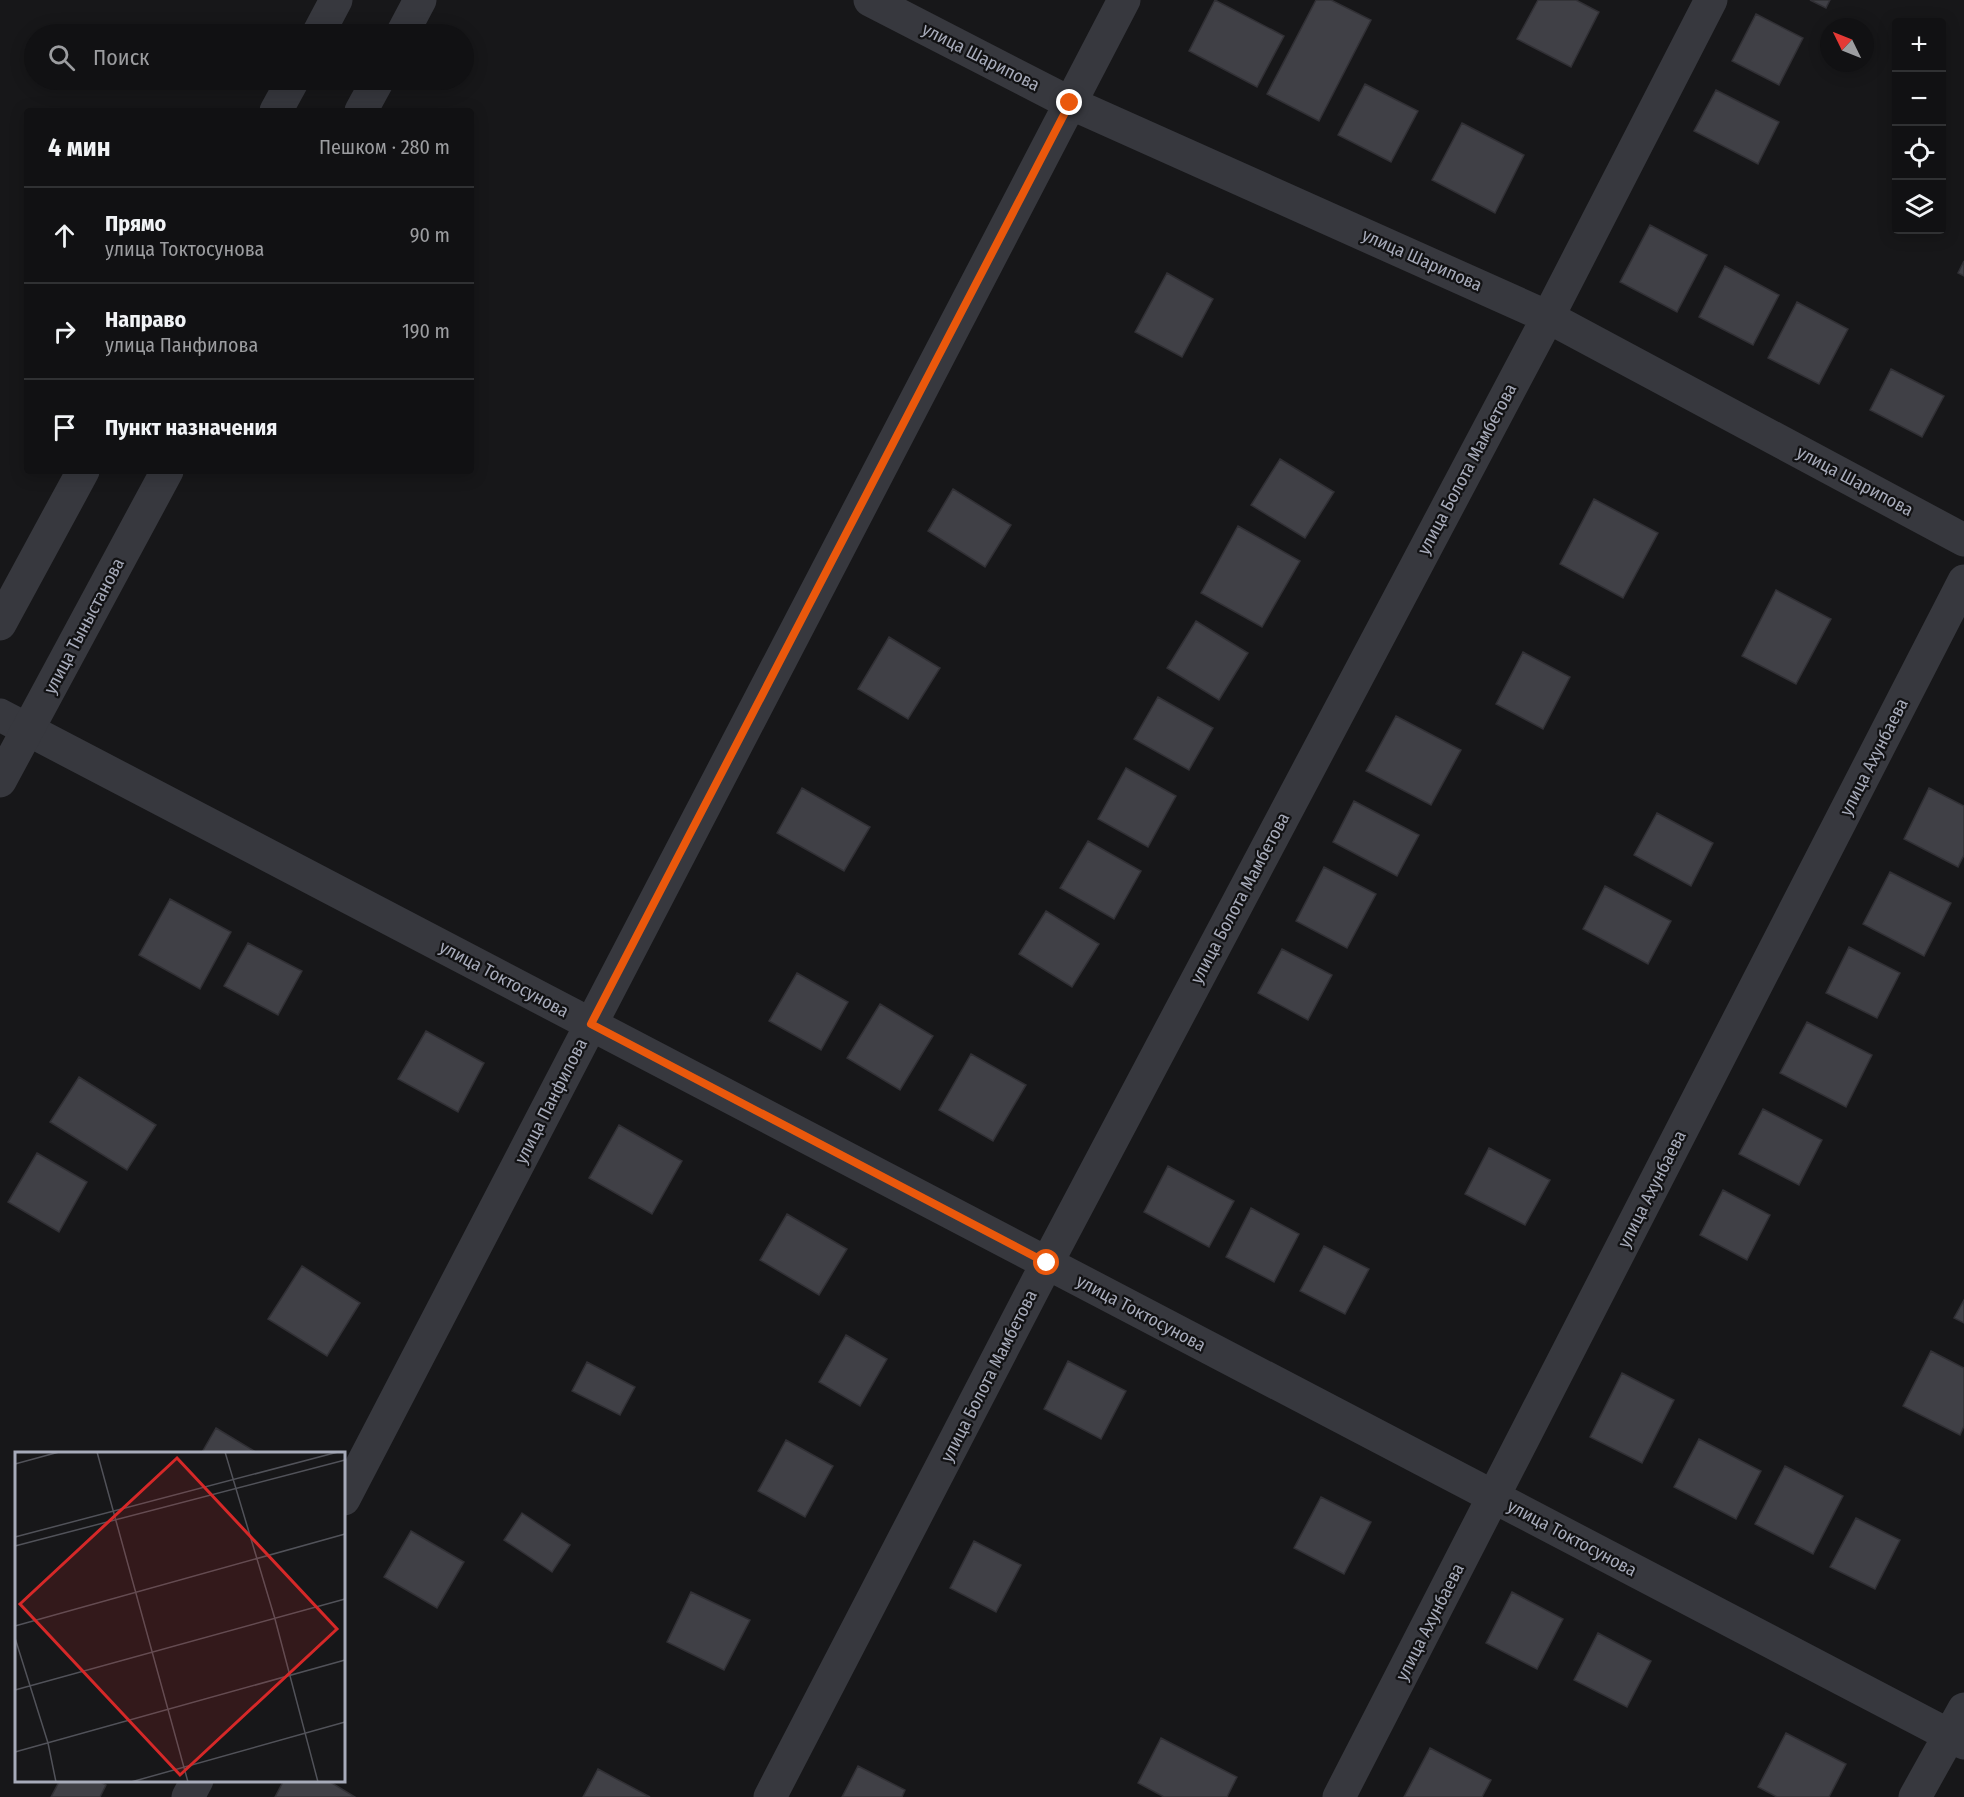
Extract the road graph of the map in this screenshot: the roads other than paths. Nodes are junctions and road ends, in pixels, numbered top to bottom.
1 (336, 0) edge
2 (420, 0) edge
3 (870, 0) edge
4 (1124, 0) edge
5 (1711, 0) edge
6 (323, 24) edge
7 (407, 24) edge
8 (288, 90) edge
9 (373, 90) edge
10 (1070, 103) junction
11 (278, 108) edge
12 (363, 108) edge
13 (1548, 317) junction
14 (80, 474) edge
15 (165, 474) edge
16 (1964, 540) edge
17 (1964, 581) edge
18 (0, 624) edge
19 (14, 722) edge
20 (0, 782) edge
21 (591, 1024) junction
22 (1047, 1263) junction
23 (345, 1497) edge
24 (1494, 1497) junction
25 (1959, 1729) edge
26 (196, 1782) edge
27 (188, 1797) edge
28 (770, 1797) edge
29 (1338, 1797) edge
30 (1915, 1797) edge

1 - 6 street
2 - 7 street
3 - 10 street, улица Шарипова
4 - 10 street, улица Панфилова
5 - 13 street, улица Болота Мамбетова
8 - 11 street
9 - 12 street
10 - 13 street, улица Шарипова
10 - 21 street, улица Панфилова
13 - 16 street, улица Шарипова
13 - 22 street, улица Болота Мамбетова
14 - 18 street
15 - 19 street, улица Тыныстанова
17 - 24 street, улица Ахунбаева
19 - 20 street, улица Тыныстанова
19 - 21 street, улица Токтосунова
21 - 22 street, улица Токтосунова
21 - 23 street, улица Панфилова
22 - 24 street, улица Токтосунова
22 - 28 street, улица Болота Мамбетова
24 - 25 street, улица Токтосунова
24 - 29 street, улица Ахунбаева
25 - 30 street
26 - 27 street

